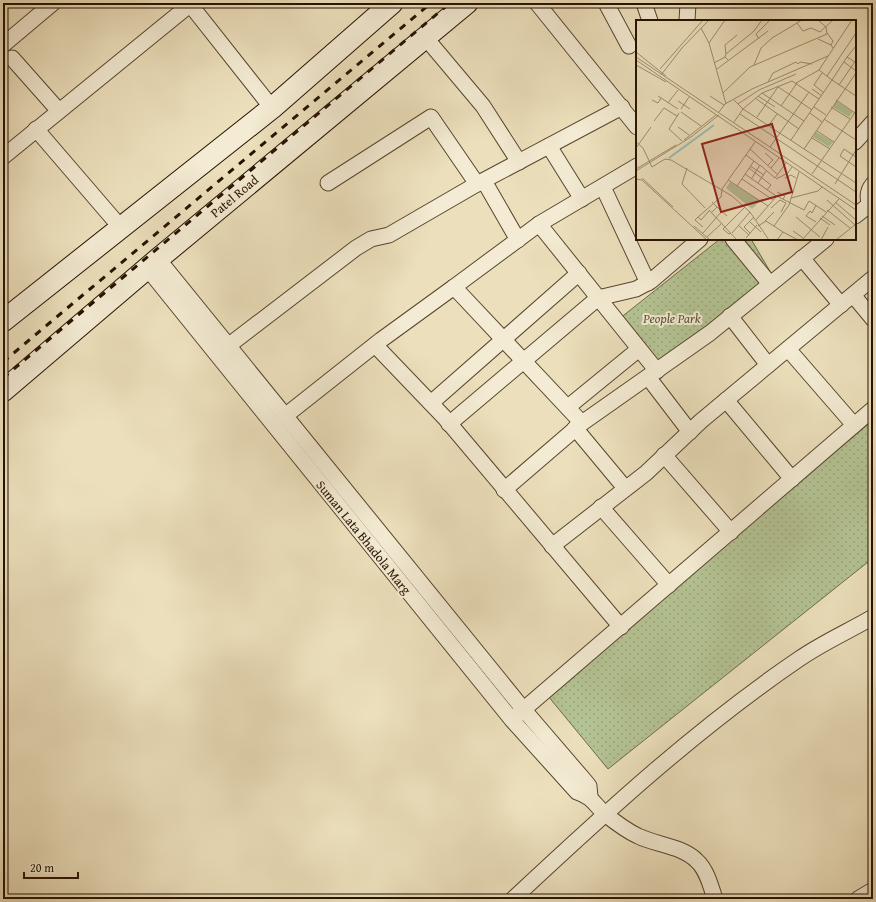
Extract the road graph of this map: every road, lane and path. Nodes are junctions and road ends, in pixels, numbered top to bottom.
1 (53, 3) edge
2 (190, 3) edge
3 (392, 3) edge
4 (467, 3) edge
5 (537, 3) edge
6 (606, 3) edge
7 (644, 3) edge
8 (688, 3) edge
9 (650, 20) edge
10 (688, 20) edge
11 (426, 37) junction
12 (4, 43) edge
13 (628, 46) dead end
14 (12, 58) dead end
15 (622, 107) junction
16 (272, 108) junction
17 (59, 111) junction
18 (873, 122) edge
19 (636, 126) edge
20 (36, 129) junction
21 (856, 141) edge
22 (549, 146) junction
23 (3, 156) edge
24 (519, 162) junction
25 (636, 167) edge
26 (480, 182) junction
27 (328, 183) dead end
28 (873, 184) edge
29 (603, 186) junction
30 (582, 199) junction
31 (871, 208) edge
32 (856, 216) edge
33 (540, 224) junction
34 (122, 229) junction
35 (518, 240) junction
36 (699, 240) edge
37 (734, 240) edge
38 (825, 240) edge
39 (802, 258) junction
40 (153, 264) junction
41 (579, 273) junction
42 (873, 278) edge
43 (648, 283) junction
44 (770, 284) junction
45 (454, 287) junction
46 (853, 294) junction
47 (598, 298) junction
48 (841, 305) junction
49 (730, 316) junction
50 (873, 319) edge
51 (3, 322) edge
52 (504, 340) junction
53 (375, 345) junction
54 (228, 346) junction
55 (639, 349) junction
56 (788, 349) junction
57 (524, 361) junction
58 (768, 366) junction
59 (653, 374) junction
60 (3, 391) edge
61 (726, 400) junction
62 (431, 403) junction
63 (568, 407) junction
64 (873, 409) edge
65 (285, 416) junction
66 (449, 424) junction
67 (854, 425) junction
68 (579, 426) junction
69 (690, 432) junction
70 (664, 455) junction
71 (792, 478) junction
72 (625, 488) junction
73 (504, 490) junction
74 (601, 507) junction
75 (731, 532) junction
76 (552, 546) junction
77 (669, 585) junction
78 (873, 617) edge
79 (620, 626) junction
80 (524, 710) junction
81 (512, 720) junction
82 (590, 796) junction
83 (605, 814) junction
84 (513, 899) edge
85 (716, 899) edge

1 - 12 street
2 - 16 street
2 - 17 street
3 - 16 main road
4 - 11 main road, Patel Road
5 - 15 street
6 - 13 street
7 - 9 street
8 - 10 street
11 - 24 street
11 - 40 main road, Patel Road
14 - 17 street
15 - 19 street
15 - 22 street
16 - 34 main road
17 - 20 street
18 - 21 street
20 - 23 street
20 - 34 street
22 - 24 street
22 - 30 street
24 - 26 street
25 - 29 street
26 - 27 street
26 - 35 street
26 - 54 street
28 - 31 street
29 - 30 street
29 - 43 street
30 - 33 street
31 - 32 street
33 - 35 street
33 - 41 street
34 - 51 main road
35 - 45 street
36 - 43 street
37 - 44 street
38 - 39 street
39 - 44 street
39 - 48 street
40 - 54 street, Suman Lata Bhadola Marg
40 - 60 main road, Patel Road
40 - 81 street, Suman Lata Bhadola Marg
41 - 47 street
41 - 52 street
42 - 46 street
43 - 47 street
44 - 49 street
45 - 52 street
45 - 53 street
46 - 48 street
46 - 50 street
47 - 55 street
47 - 57 street
48 - 56 street
49 - 58 street
49 - 59 street
52 - 57 street
52 - 62 street
53 - 62 street
53 - 65 street
54 - 65 street, Suman Lata Bhadola Marg
55 - 59 street
55 - 63 street
56 - 58 street
56 - 67 street
57 - 63 street
57 - 66 street
58 - 61 street
59 - 68 street
59 - 69 street
61 - 69 street
61 - 71 street
62 - 66 street
63 - 68 street
64 - 67 street
65 - 80 street, Suman Lata Bhadola Marg
66 - 73 street
67 - 71 street
68 - 72 street
68 - 73 street
69 - 70 street
70 - 72 street
70 - 75 street
71 - 75 street
72 - 74 street
73 - 76 street
74 - 76 street
74 - 77 street
75 - 77 street
76 - 79 street
77 - 79 street
78 - 83 street
79 - 80 street
80 - 81 street
80 - 82 street, Suman Lata Bhadola Marg
81 - 82 street, Suman Lata Bhadola Marg
82 - 83 street, Suman Lata Bhadola Marg
83 - 84 street
83 - 85 street, Suman Lata Bhadola Marg

